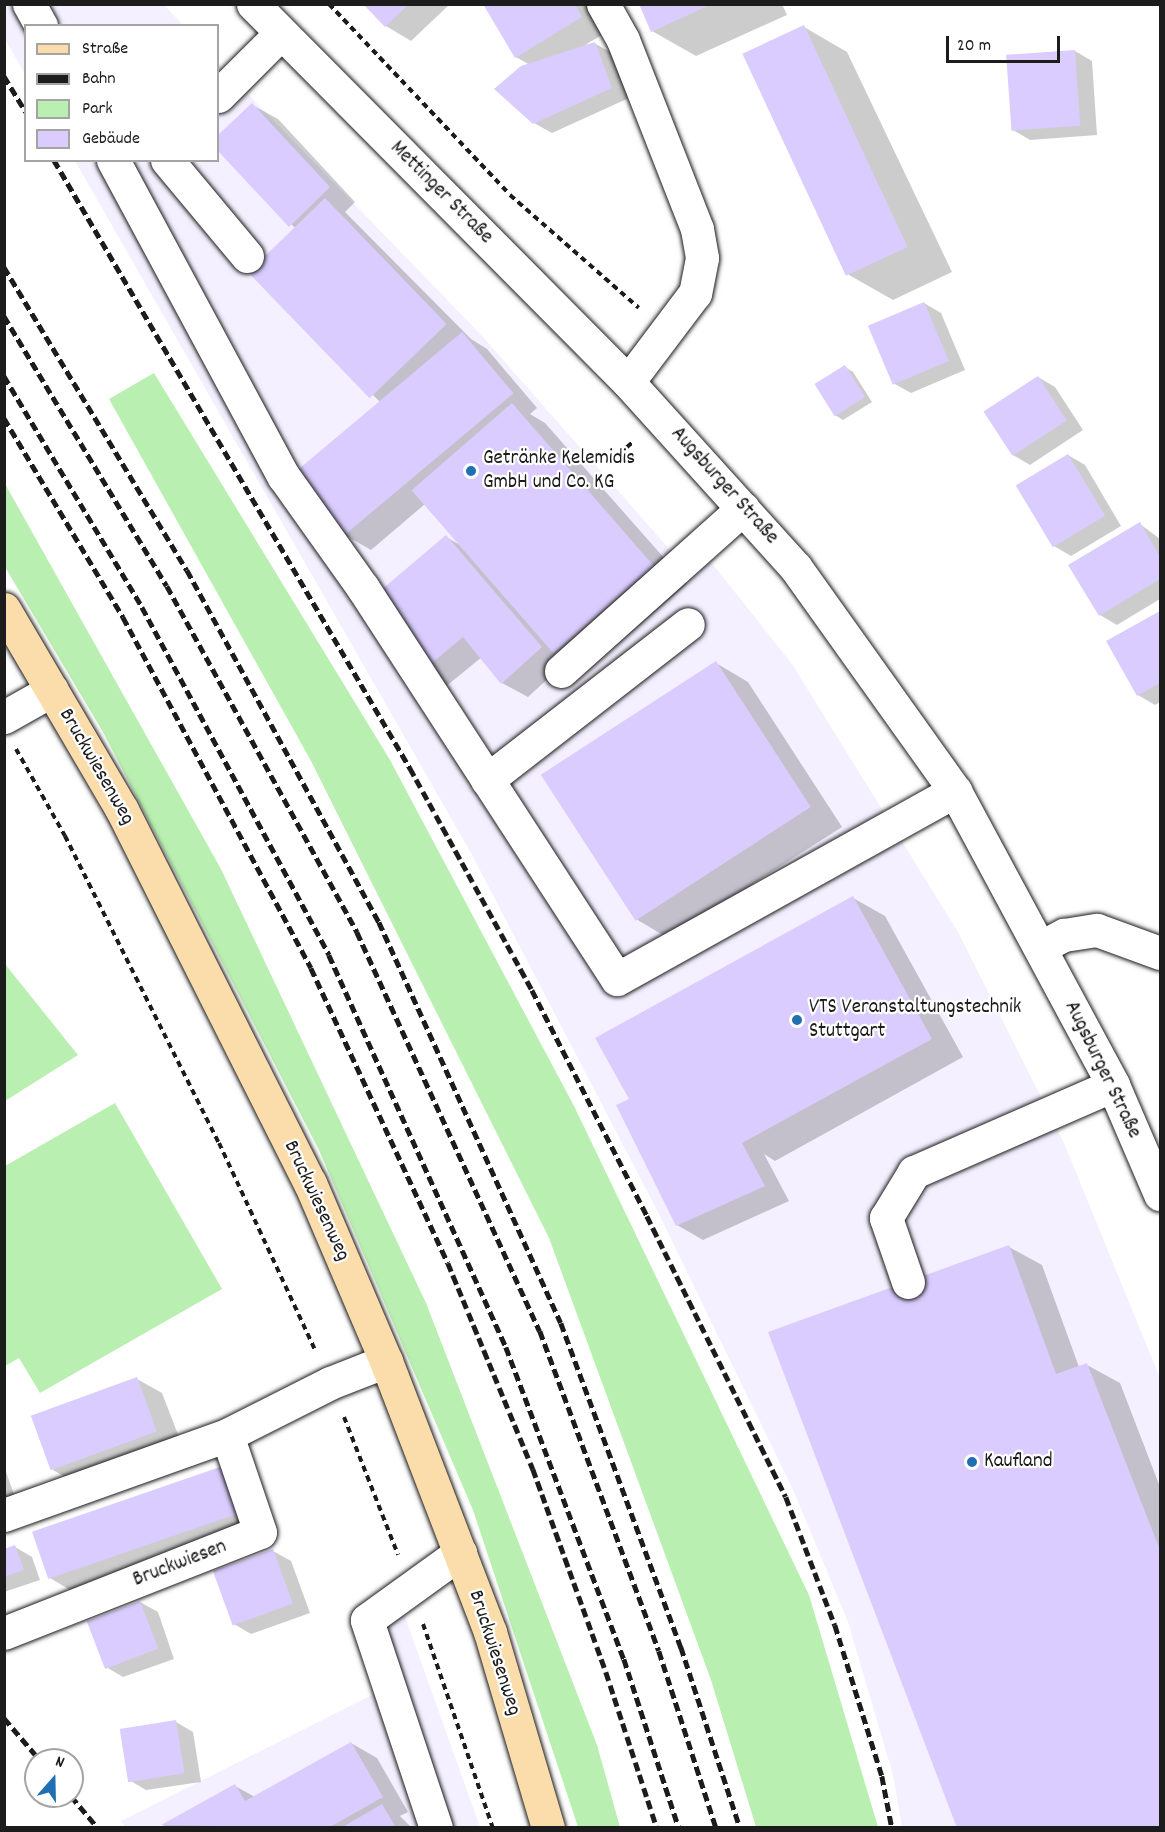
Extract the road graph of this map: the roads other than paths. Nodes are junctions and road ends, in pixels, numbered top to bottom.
1 (29, 4) edge
2 (253, 4) edge
3 (603, 4) edge
4 (39, 24) edge
5 (281, 33) junction
6 (219, 95) edge
7 (114, 162) edge
8 (169, 162) edge
9 (247, 256) dead end
10 (628, 382) junction
11 (743, 508) junction
12 (4, 609) edge
13 (688, 624) dead end
14 (561, 670) dead end
15 (52, 690) junction
16 (7, 729) edge
17 (487, 780) junction
18 (955, 791) junction
19 (1041, 947) junction
20 (1161, 953) edge
21 (1113, 1085) junction
22 (1161, 1194) edge
23 (908, 1282) dead end
24 (386, 1360) junction
25 (227, 1435) junction
26 (4, 1515) edge
27 (460, 1552) junction
28 (4, 1632) edge
29 (436, 1827) edge
30 (548, 1827) edge

1 - 4 street
2 - 5 street, Mettinger Straße
3 - 10 street
5 - 6 street
5 - 10 street, Mettinger Straße
7 - 17 street
8 - 9 street
10 - 11 street, Augsburger Straße
11 - 14 street
11 - 18 street, Augsburger Straße
12 - 15 main road, Bruckwiesenweg
13 - 17 street
15 - 16 street
15 - 24 main road, Bruckwiesenweg
17 - 18 street
18 - 19 street, Augsburger Straße
19 - 20 street
19 - 21 street, Augsburger Straße
21 - 22 street, Augsburger Straße
21 - 23 street
24 - 25 street
24 - 27 main road, Bruckwiesenweg
25 - 26 street
25 - 28 street, Bruckwiesen
27 - 29 street
27 - 30 main road, Bruckwiesenweg

